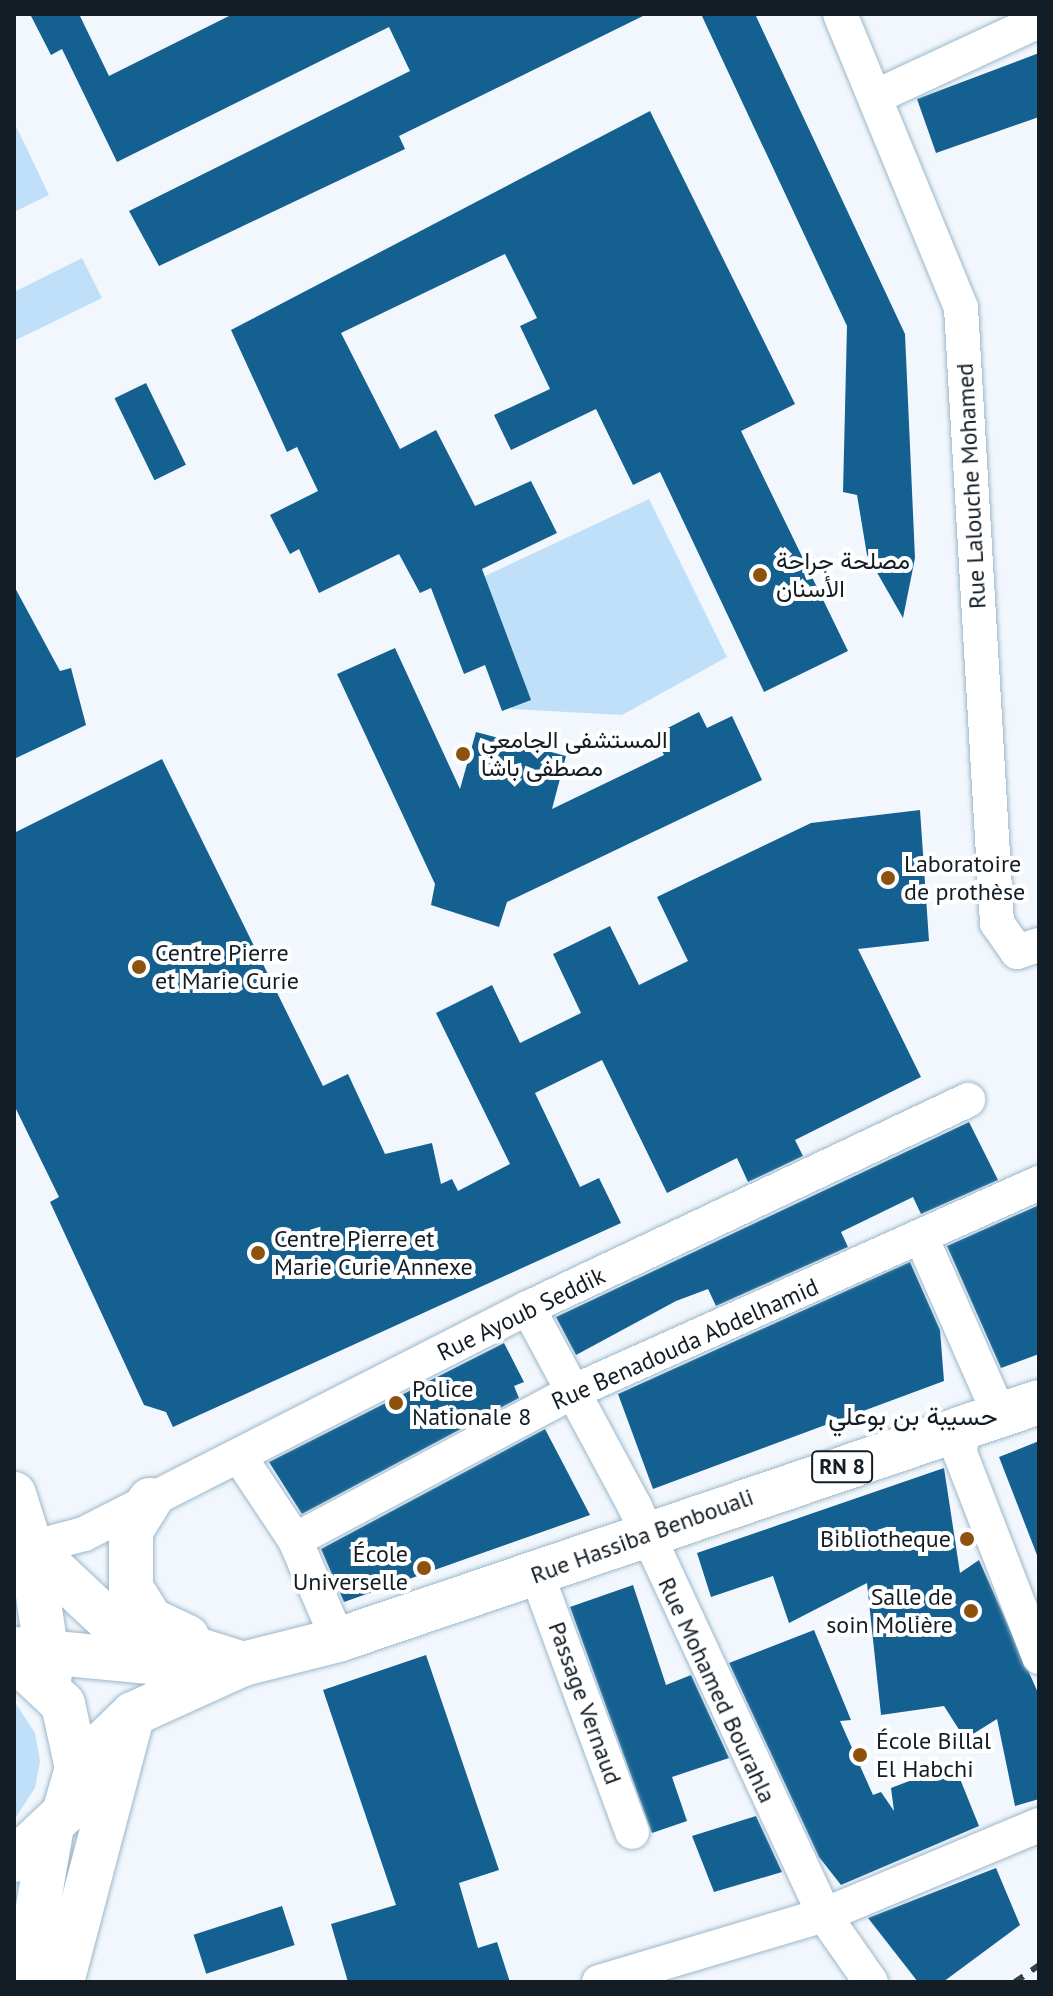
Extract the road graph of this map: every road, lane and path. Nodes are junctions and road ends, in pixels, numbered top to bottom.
1 (840, 14) edge
2 (1039, 21) edge
3 (875, 97) junction
4 (1039, 945) edge
5 (968, 1100) dead end
6 (1039, 1183) edge
7 (922, 1239) junction
8 (528, 1308) junction
9 (568, 1394) junction
10 (1001, 1415) edge
11 (239, 1456) junction
12 (14, 1494) edge
13 (150, 1500) junction
14 (645, 1532) junction
15 (295, 1540) junction
16 (31, 1548) junction
17 (537, 1575) junction
18 (338, 1640) junction
19 (1039, 1657) edge
20 (32, 1660) edge
21 (243, 1664) junction
22 (133, 1714) junction
23 (77, 1768) junction
24 (1039, 1825) edge
25 (51, 1832) junction
26 (632, 1832) dead end
27 (14, 1860) edge
28 (824, 1915) junction
29 (25, 1982) edge
30 (62, 1982) edge
31 (599, 1982) edge
32 (871, 1982) edge

1 - 3 street, Rue Lalouche Mohamed
2 - 3 street
3 - 4 street, Rue Lalouche Mohamed
5 - 8 street, Rue Ayoub Seddik
6 - 7 street, Rue Benadouda Abdelhamid
7 - 9 street, Rue Benadouda Abdelhamid
7 - 10 street
8 - 9 street, Rue Mohamed Bourahla
8 - 11 street, Rue Ayoub Seddik
9 - 14 street, Rue Mohamed Bourahla
9 - 15 street, Rue Benadouda Abdelhamid
10 - 14 main road, Rue Hassiba Benbouali / RN 8
10 - 19 street
11 - 13 street, Rue Ayoub Seddik
11 - 15 street
12 - 16 main road
13 - 16 street, Rue Ayoub Seddik
13 - 21 main road
14 - 17 main road, Rue Hassiba Benbouali / RN 8
14 - 28 street, Rue Mohamed Bourahla
15 - 18 street
16 - 20 main road
16 - 21 main road
17 - 18 main road, Rue Hassiba Benbouali / RN 8
17 - 26 street, Passage Vernaud
18 - 21 main road, Rue Hassiba Benbouali / RN 8
20 - 21 main road, Rue Hassiba Benbouali
20 - 23 main road
21 - 22 main road, Rue Hassiba Benbouali
22 - 23 main road, Rue Hassiba Benbouali
22 - 30 main road
23 - 25 main road
24 - 28 street
25 - 27 main road
25 - 29 main road
28 - 31 street
28 - 32 street, Rue Mohamed Bourahla

